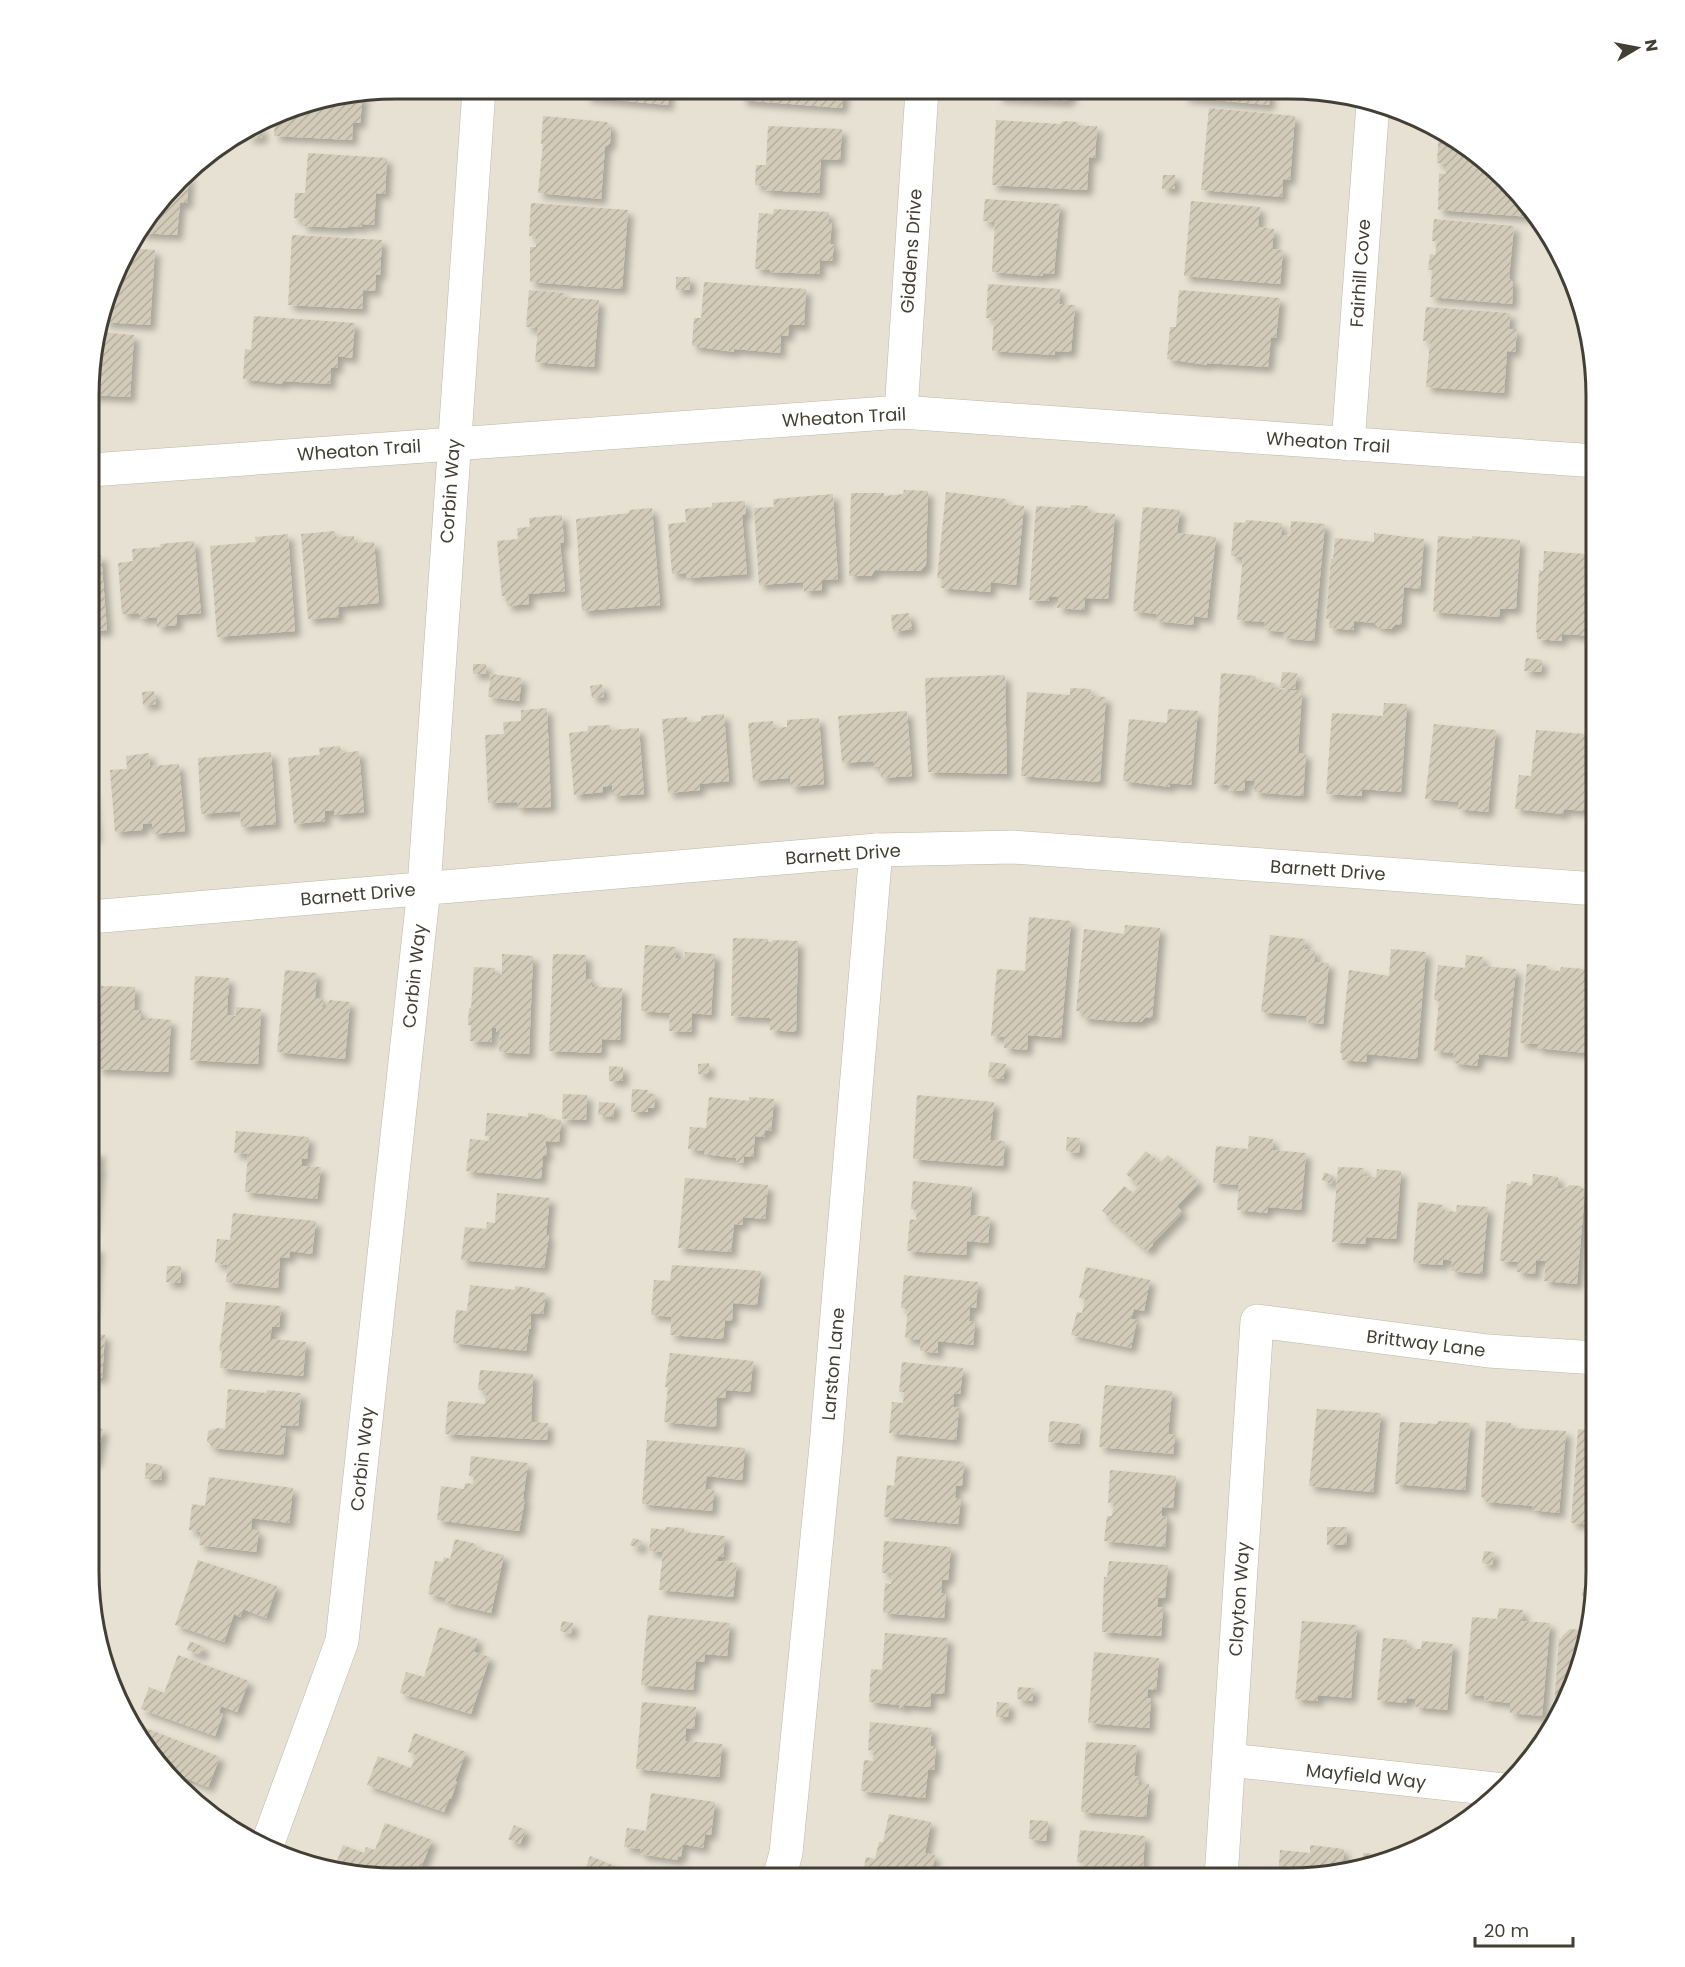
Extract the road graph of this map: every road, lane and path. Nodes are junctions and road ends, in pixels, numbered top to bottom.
1 (478, 99) edge
2 (921, 99) edge
3 (1372, 111) edge
4 (901, 412) junction
5 (453, 443) junction
6 (1348, 444) junction
7 (1586, 460) edge
8 (99, 469) edge
9 (876, 850) junction
10 (424, 888) junction
11 (1586, 888) edge
12 (99, 915) edge
13 (1257, 1321) joint
14 (1586, 1357) edge
15 (1229, 1760) junction
16 (1491, 1789) edge
17 (269, 1839) edge
18 (782, 1868) edge
19 (1222, 1868) edge

1 - 5 street, Corbin Way
2 - 4 street, Giddens Drive
3 - 6 street, Fairhill Cove
4 - 5 street, Wheaton Trail
4 - 6 street, Wheaton Trail
5 - 8 street, Wheaton Trail
5 - 10 street, Corbin Way
6 - 7 street, Wheaton Trail
9 - 10 street, Barnett Drive
9 - 11 street, Barnett Drive
9 - 18 street, Larston Lane
10 - 12 street, Barnett Drive
10 - 17 street, Corbin Way
13 - 14 street, Brittway Lane
13 - 15 street, Clayton Way
15 - 16 street, Mayfield Way
15 - 19 street, Clayton Way

